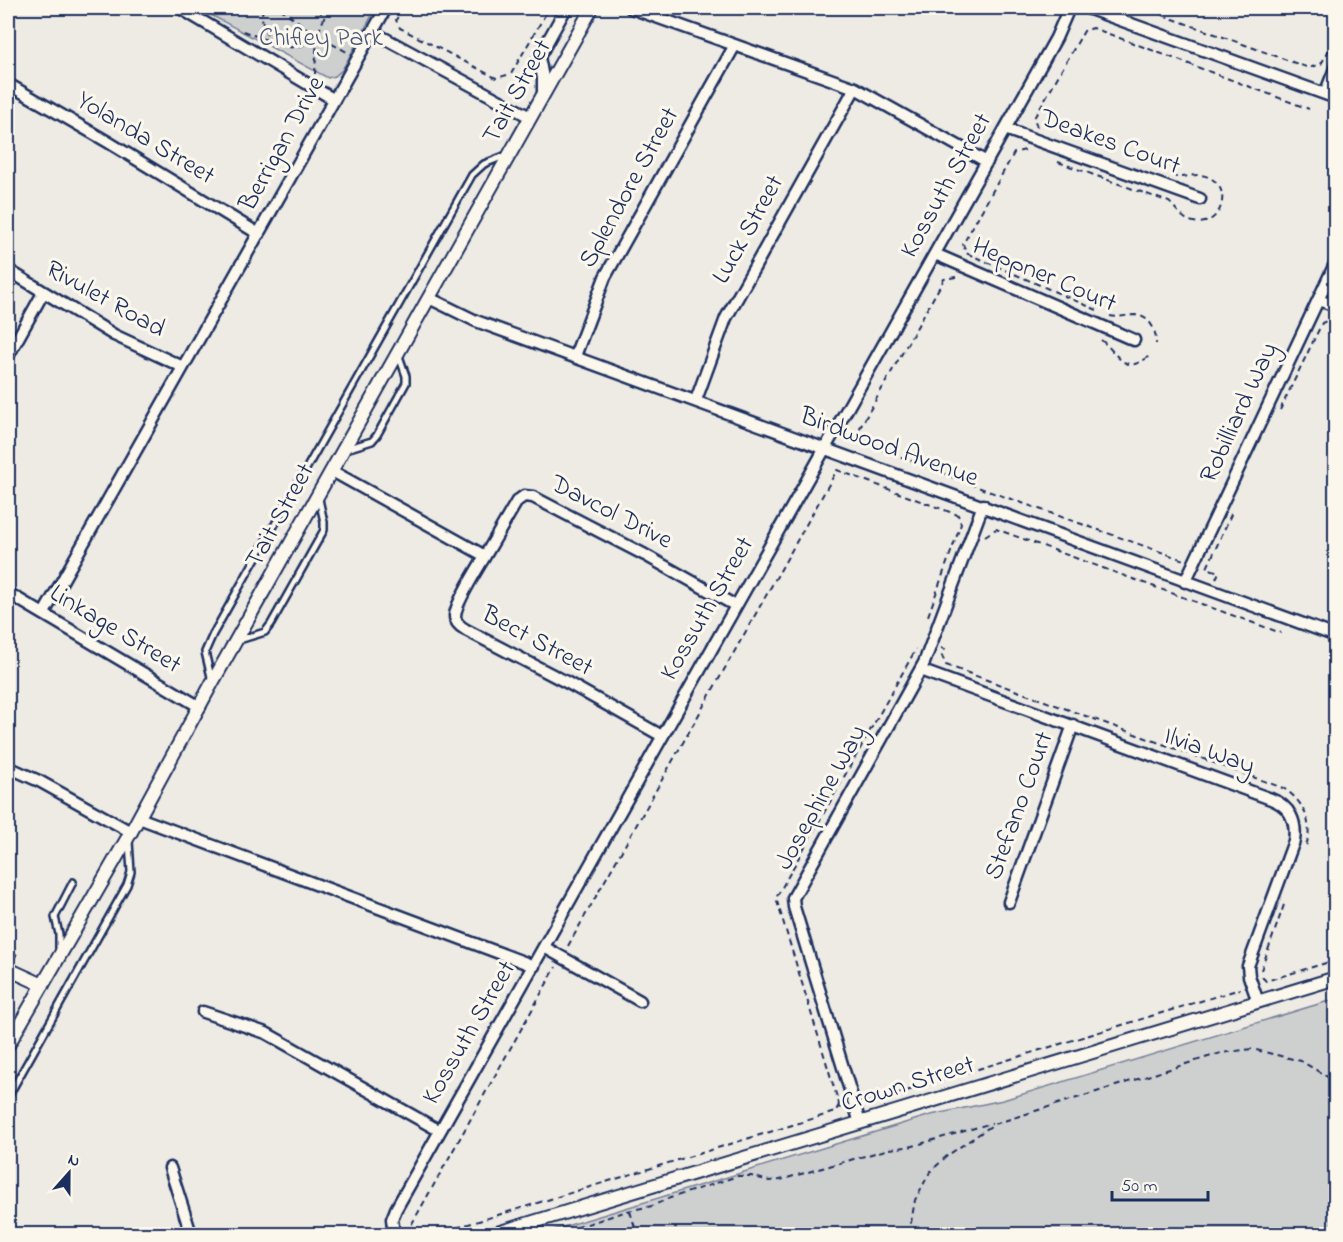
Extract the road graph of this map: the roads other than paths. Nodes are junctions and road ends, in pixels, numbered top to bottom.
1 (180, 8) edge
2 (386, 8) edge
3 (566, 8) edge
4 (592, 8) edge
5 (631, 8) edge
6 (1069, 8) edge
7 (1087, 8) edge
8 (373, 32) junction
9 (735, 45) junction
10 (1335, 66) edge
11 (8, 84) edge
12 (855, 88) junction
13 (543, 94) junction
14 (1330, 96) edge
15 (333, 99) junction
16 (530, 117) junction
17 (1005, 129) junction
18 (509, 155) junction
19 (987, 162) junction
20 (1200, 199) dead end
21 (259, 234) junction
22 (935, 254) junction
23 (1335, 262) edge
24 (8, 270) edge
25 (43, 293) junction
26 (429, 298) junction
27 (1318, 300) junction
28 (1335, 306) edge
29 (1134, 340) dead end
30 (399, 352) junction
31 (8, 356) edge
32 (574, 356) junction
33 (183, 367) junction
34 (696, 400) junction
35 (824, 450) junction
36 (343, 452) junction
37 (332, 471) junction
38 (319, 494) junction
39 (983, 505) junction
40 (485, 556) junction
41 (1185, 582) junction
42 (8, 593) edge
43 (736, 606) junction
44 (44, 613) junction
45 (1335, 636) edge
46 (235, 642) junction
47 (920, 669) junction
48 (212, 682) junction
49 (200, 707) junction
50 (1073, 726) junction
51 (662, 736) junction
52 (8, 767) edge
53 (139, 818) junction
54 (130, 834) junction
55 (73, 882) dead end
56 (1009, 902) dead end
57 (544, 947) junction
58 (58, 958) junction
59 (534, 966) junction
60 (8, 969) edge
61 (1335, 978) edge
62 (43, 986) junction
63 (640, 1001) dead end
64 (1258, 1002) junction
65 (203, 1012) dead end
66 (11, 1035) edge
67 (8, 1046) edge
68 (8, 1098) edge
69 (860, 1123) junction
70 (440, 1131) junction
71 (170, 1168) dead end
72 (191, 1234) edge
73 (394, 1234) edge
74 (494, 1234) edge

1 - 15 street
2 - 8 street, Berrigan Drive
3 - 13 street
4 - 13 street, Tait Street
5 - 9 street
6 - 17 street, Kossuth Street
7 - 14 street
8 - 15 street, Berrigan Drive
8 - 16 street
9 - 12 street
9 - 32 street, Splendore Street
10 - 14 street
11 - 21 street, Yolanda Street
12 - 19 street
12 - 34 street, Luck Street
13 - 16 street, Tait Street
15 - 21 street, Berrigan Drive
16 - 18 street, Tait Street
17 - 19 street, Kossuth Street
17 - 20 street, Deakes Court
18 - 26 street, Tait Street
18 - 48 lane
19 - 22 street, Kossuth Street
21 - 33 street, Berrigan Drive
22 - 29 street, Heppner Court
22 - 35 street, Kossuth Street
23 - 27 street, Robilliard Way
24 - 25 street, Rivulet Road
25 - 31 street
25 - 33 street, Rivulet Road
26 - 30 street, Tait Street
26 - 32 street, Birdwood Avenue
27 - 28 street
27 - 41 street, Robilliard Way
30 - 36 street, Tait Street
30 - 36 lane
32 - 34 street, Birdwood Avenue
33 - 44 street, Berrigan Drive
34 - 35 street, Birdwood Avenue
35 - 39 street, Birdwood Avenue
35 - 43 street, Kossuth Street
36 - 37 street, Tait Street
37 - 38 street, Tait Street
37 - 40 street
38 - 46 street, Tait Street
38 - 46 lane
39 - 41 street, Birdwood Avenue
39 - 47 street, Josephine Way
40 - 43 street, Davcol Drive
40 - 51 street, Bect Street
41 - 45 street, Birdwood Avenue
42 - 44 street, Linkage Street
43 - 51 street, Kossuth Street
44 - 49 street, Linkage Street
46 - 48 street, Tait Street
47 - 50 street, Ilvia Way
47 - 69 street, Josephine Way
48 - 49 street, Tait Street
49 - 53 street, Tait Street
50 - 56 street, Stefano Court
50 - 64 street, Ilvia Way
51 - 57 street, Kossuth Street
52 - 54 street
53 - 54 street, Tait Street
53 - 59 street
54 - 58 street, Tait Street
54 - 68 lane
55 - 58 lane
57 - 59 street, Kossuth Street
57 - 63 street
58 - 62 street, Tait Street
59 - 70 street, Kossuth Street
60 - 62 street
61 - 64 street, Crown Street
62 - 66 street, Tait Street
64 - 69 street, Crown Street
65 - 70 street
66 - 67 street, Tait Street
69 - 74 street, Crown Street
70 - 73 street, Kossuth Street
71 - 72 street

